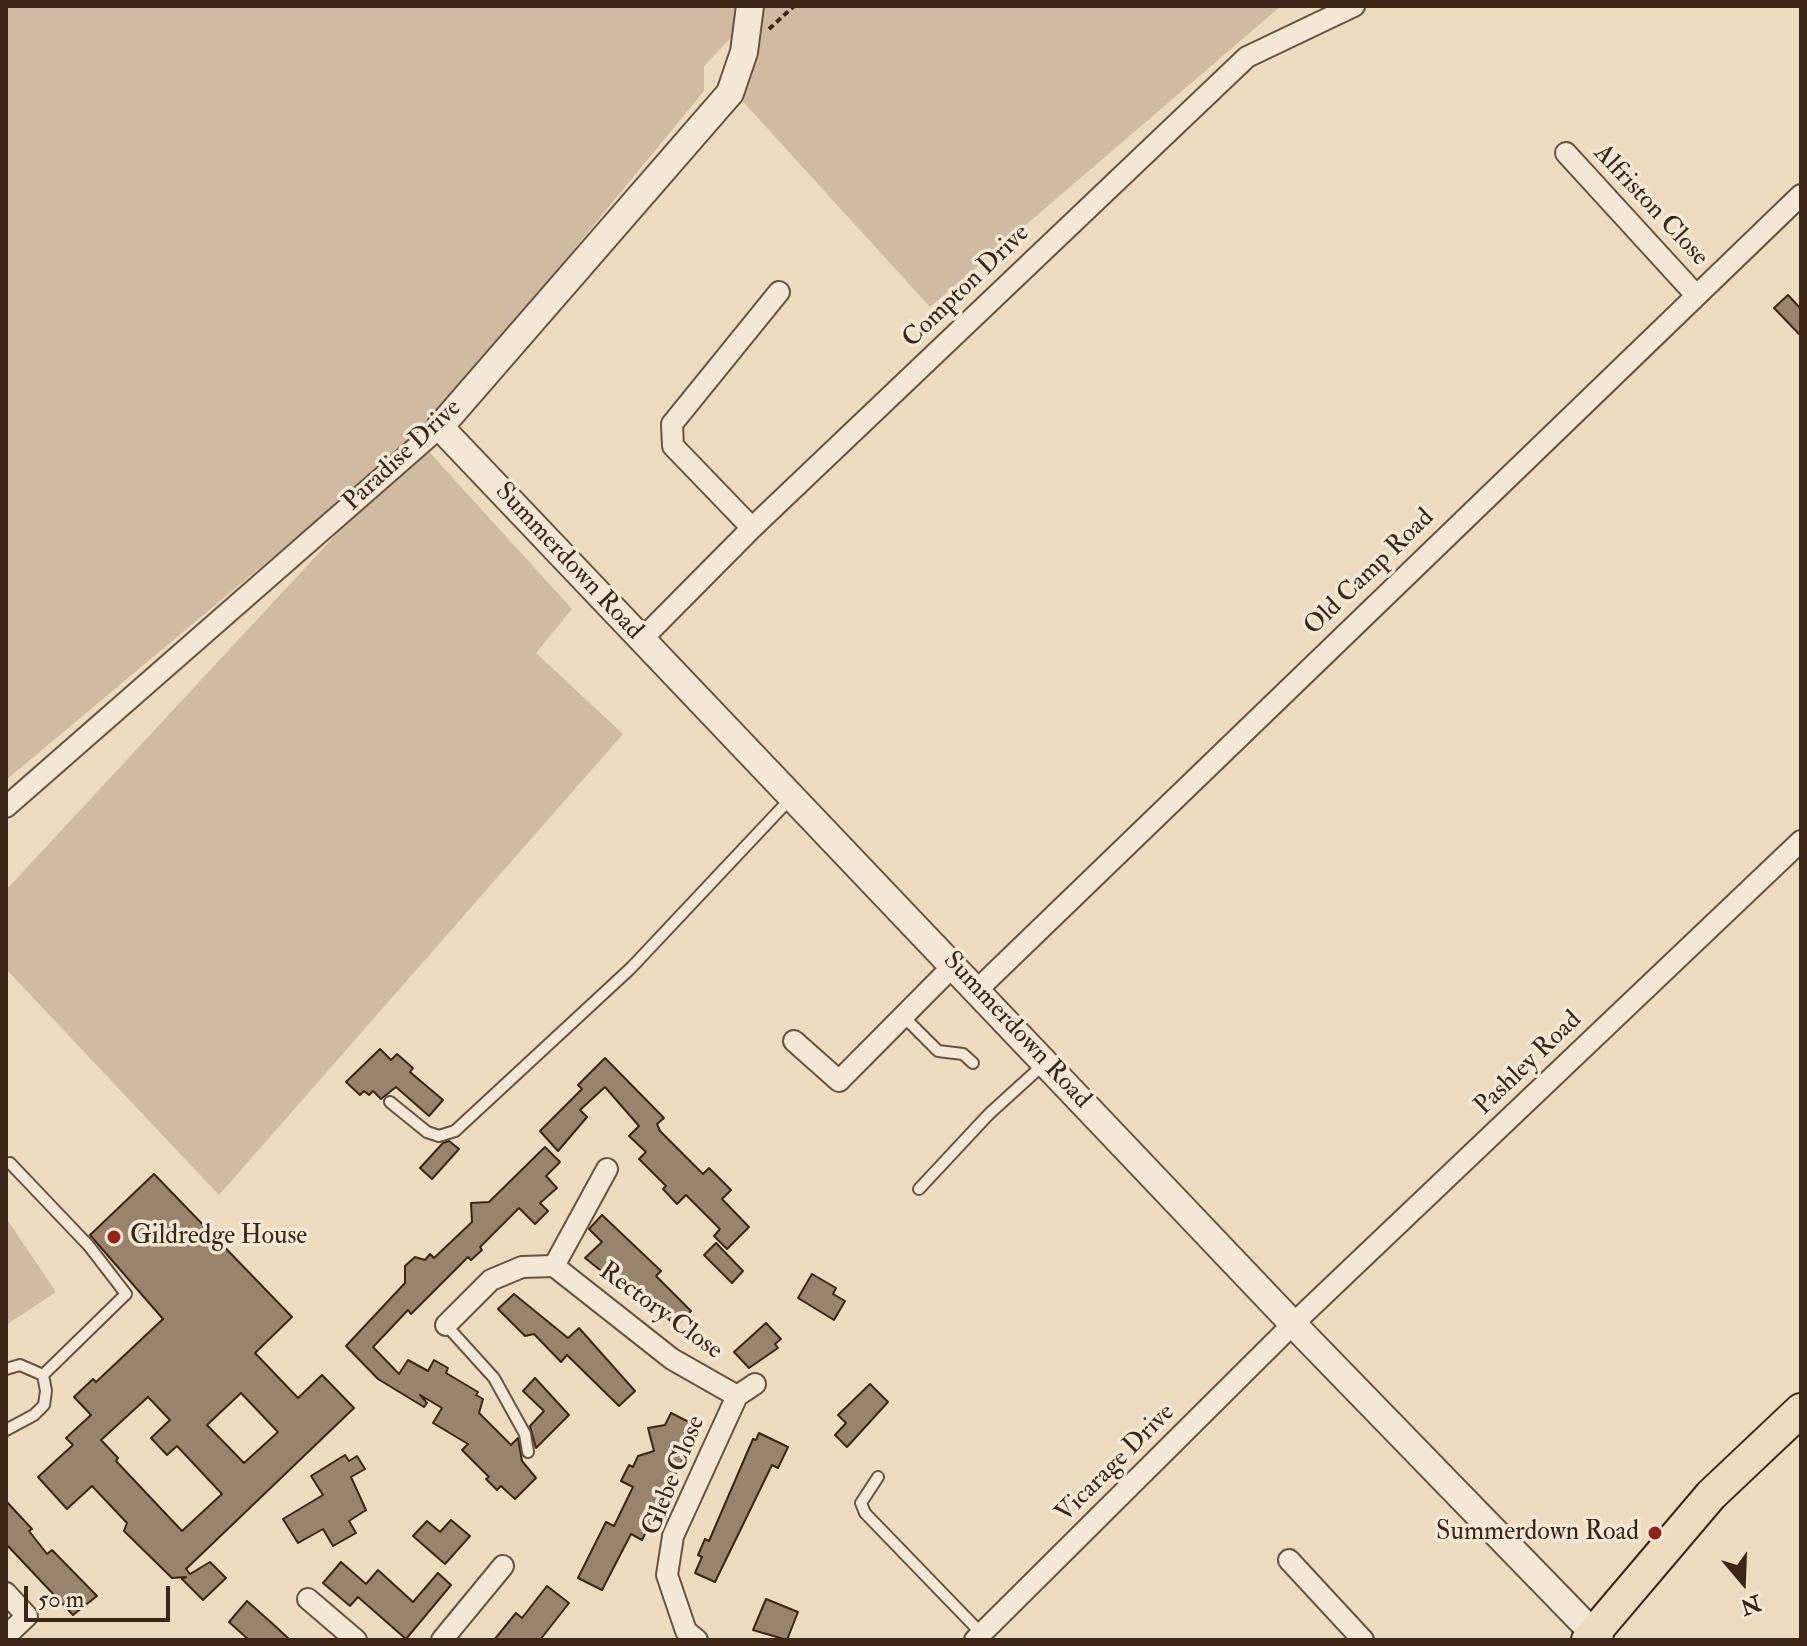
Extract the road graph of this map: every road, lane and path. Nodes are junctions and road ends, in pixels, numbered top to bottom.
1 (750, 6) edge
2 (1354, 6) edge
3 (1566, 153) dead end
4 (1801, 195) edge
5 (779, 292) dead end
6 (1695, 294) junction
7 (440, 427) junction
8 (752, 528) junction
9 (641, 640) junction
10 (793, 796) junction
11 (6, 807) edge
12 (1801, 841) edge
13 (954, 965) junction
14 (977, 990) junction
15 (903, 1016) junction
16 (794, 1041) dead end
17 (973, 1063) dead end
18 (1046, 1063) junction
19 (390, 1102) dead end
20 (10, 1163) dead end
21 (607, 1169) dead end
22 (919, 1189) dead end
23 (554, 1266) junction
24 (1293, 1324) junction
25 (446, 1325) joint
26 (6, 1369) edge
27 (43, 1375) junction
28 (755, 1384) dead end
29 (737, 1396) junction
30 (1801, 1410) edge
31 (6, 1430) edge
32 (528, 1452) dead end
33 (878, 1477) dead end
34 (1289, 1560) dead end
35 (503, 1566) dead end
36 (6, 1593) edge
37 (308, 1599) dead end
38 (6, 1636) edge
39 (346, 1637) edge
40 (979, 1637) edge
41 (1594, 1638) edge
42 (442, 1640) edge
43 (697, 1640) edge
44 (1363, 1640) edge

1 - 7 street, Paradise Drive
2 - 8 street, Compton Drive
3 - 6 street, Alfriston Close
4 - 6 street, Old Camp Road
5 - 8 street
6 - 14 street, Old Camp Road
7 - 9 street, Summerdown Road
7 - 11 street, Paradise Drive
8 - 9 street, Compton Drive
9 - 10 street, Summerdown Road
10 - 13 street, Summerdown Road
10 - 19 lane
12 - 24 street, Pashley Road
13 - 14 street, Summerdown Road
13 - 15 street
14 - 18 street, Summerdown Road
15 - 16 street
15 - 17 lane
18 - 22 lane
18 - 24 street, Summerdown Road
20 - 27 lane
21 - 23 street
23 - 25 street
23 - 29 street, Rectory Close
24 - 40 street, Vicarage Drive
24 - 41 street, Summerdown Road
25 - 32 lane
26 - 27 lane
27 - 31 lane
28 - 29 street, Glebe Close
29 - 43 street, Glebe Close
30 - 41 main road
33 - 40 lane
34 - 44 street
35 - 42 street
36 - 38 street
37 - 39 street

